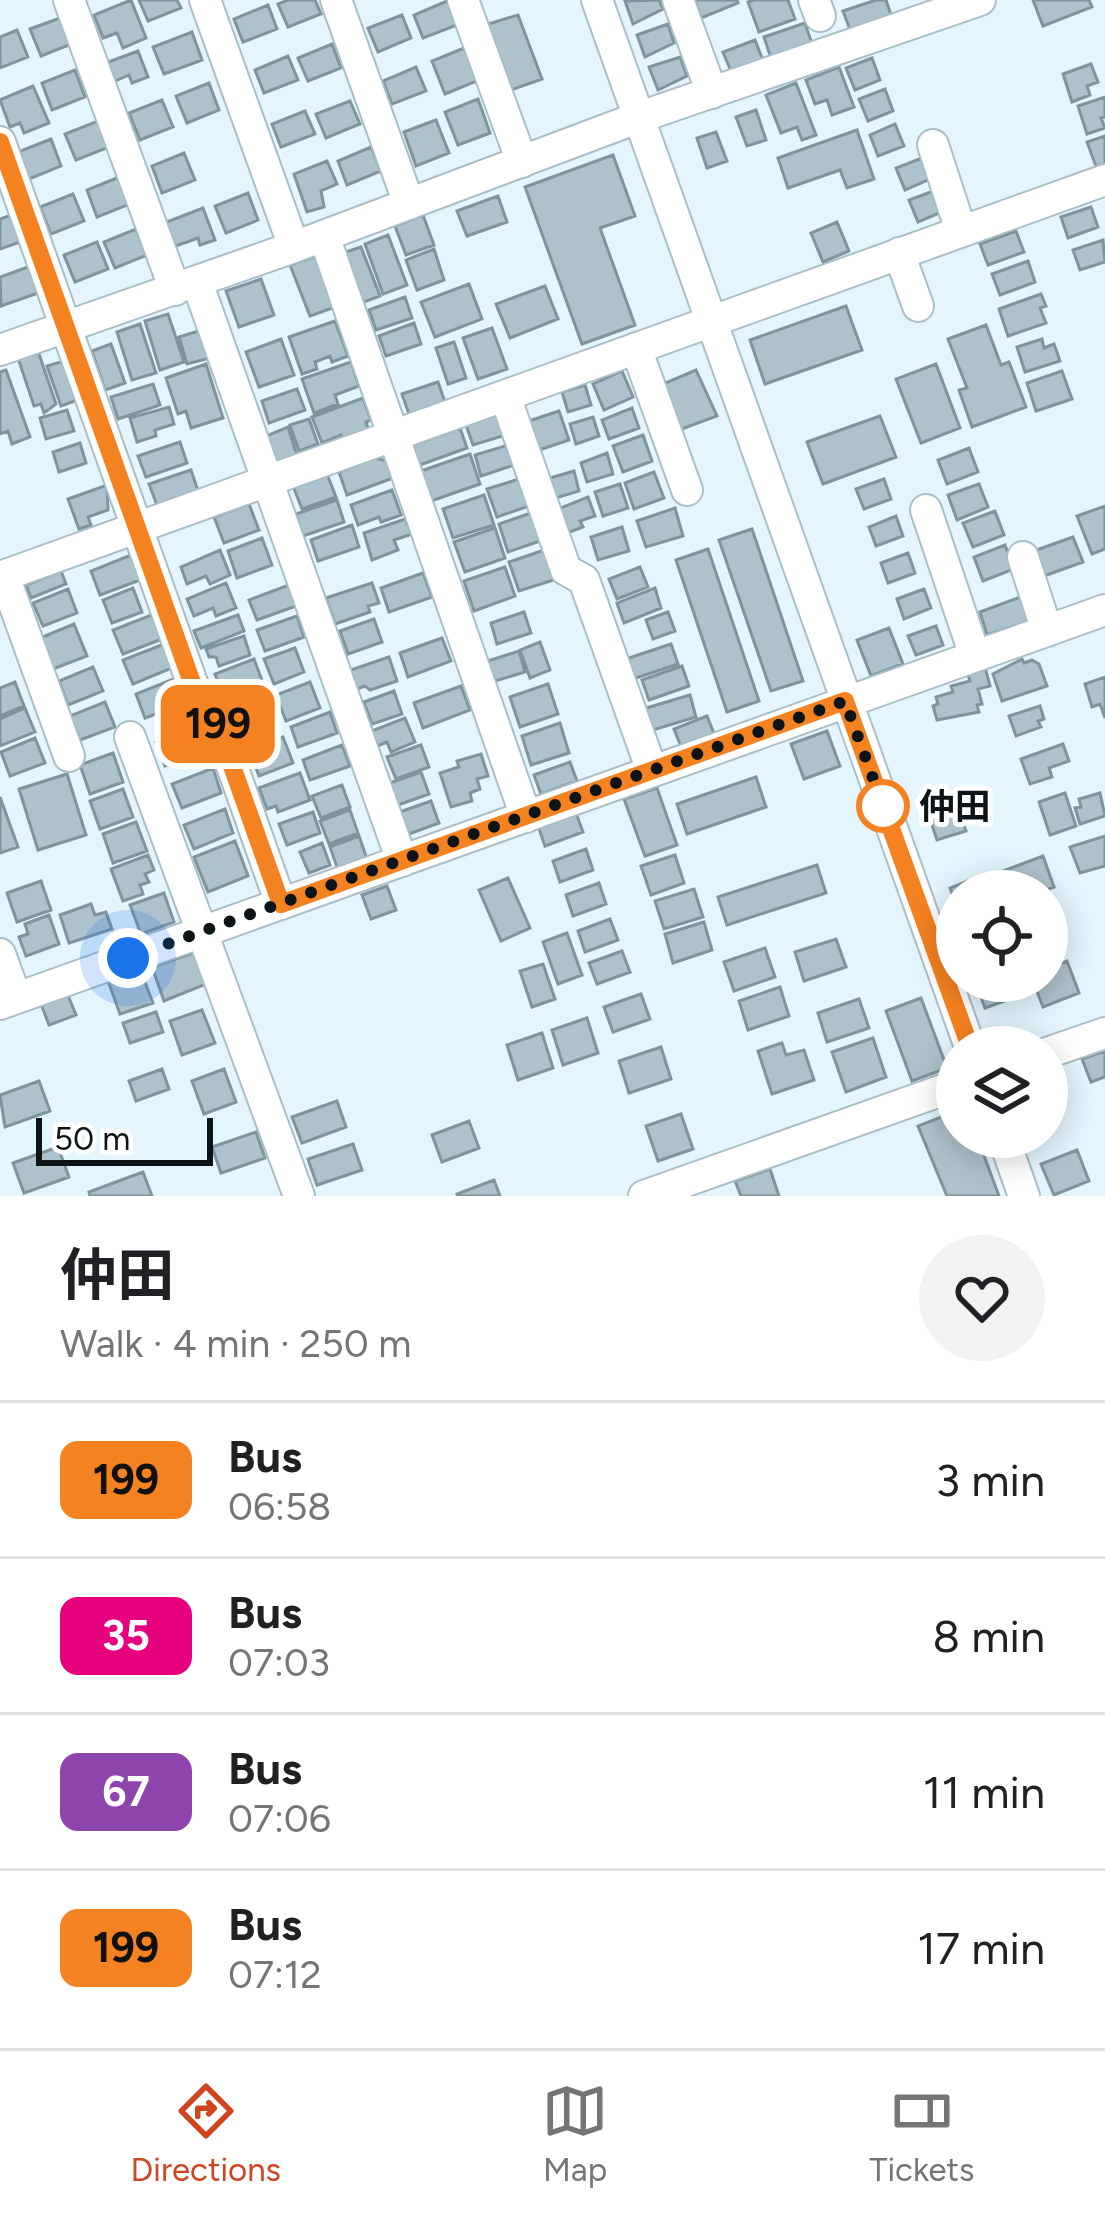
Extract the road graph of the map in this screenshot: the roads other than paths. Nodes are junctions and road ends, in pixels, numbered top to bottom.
1 (69, 0) edge
2 (205, 0) edge
3 (336, 0) edge
4 (463, 0) edge
5 (597, 0) edge
6 (678, 0) edge
7 (980, 0) edge
8 (712, 93) junction
9 (637, 118) junction
10 (0, 142) edge
11 (933, 145) dead end
12 (522, 162) junction
13 (1105, 180) edge
14 (410, 204) junction
15 (961, 232) junction
16 (309, 242) junction
17 (899, 253) junction
18 (186, 286) junction
19 (917, 306) dead end
20 (710, 321) junction
21 (67, 328) junction
22 (635, 348) junction
23 (0, 350) edge
24 (505, 396) junction
25 (391, 437) junction
26 (267, 482) junction
27 (687, 490) dead end
28 (926, 510) dead end
29 (135, 528) junction
30 (1023, 556) dead end
31 (2, 577) edge
32 (1105, 610) edge
33 (1047, 631) junction
34 (975, 656) junction
35 (845, 701) junction
36 (130, 737) dead end
37 (69, 756) dead end
38 (652, 771) junction
39 (526, 817) junction
40 (402, 861) junction
41 (281, 904) junction
42 (203, 931) junction
43 (0, 954) edge
44 (8, 1001) edge
45 (962, 1026) edge
46 (1105, 1033) edge
47 (1068, 1046) edge
48 (936, 1092) edge
49 (1010, 1158) edge
50 (299, 1196) edge
51 (644, 1196) edge
52 (1024, 1196) edge

1 - 18 street
2 - 16 street
3 - 14 street
4 - 12 street
5 - 9 street
6 - 8 street
7 - 8 street
8 - 9 street
9 - 12 street
9 - 20 street
10 - 21 street
11 - 15 street
12 - 14 street
13 - 15 street
14 - 16 street
15 - 17 street
16 - 18 street
16 - 25 street
17 - 19 street
17 - 20 street
18 - 21 street
18 - 26 street
20 - 22 street
20 - 35 street
21 - 23 street
21 - 29 street
22 - 24 street
22 - 27 street
24 - 25 street
24 - 38 street
25 - 26 street
25 - 39 street
26 - 29 street
26 - 40 street
28 - 34 street
29 - 31 street
29 - 41 street
30 - 33 street
31 - 37 street
32 - 33 street
33 - 34 street
34 - 35 street
35 - 38 street
35 - 45 street
36 - 42 street
38 - 39 street
39 - 40 street
40 - 41 street
41 - 42 street
42 - 44 street
42 - 50 street
43 - 44 street
46 - 47 street
48 - 51 street
49 - 52 street

